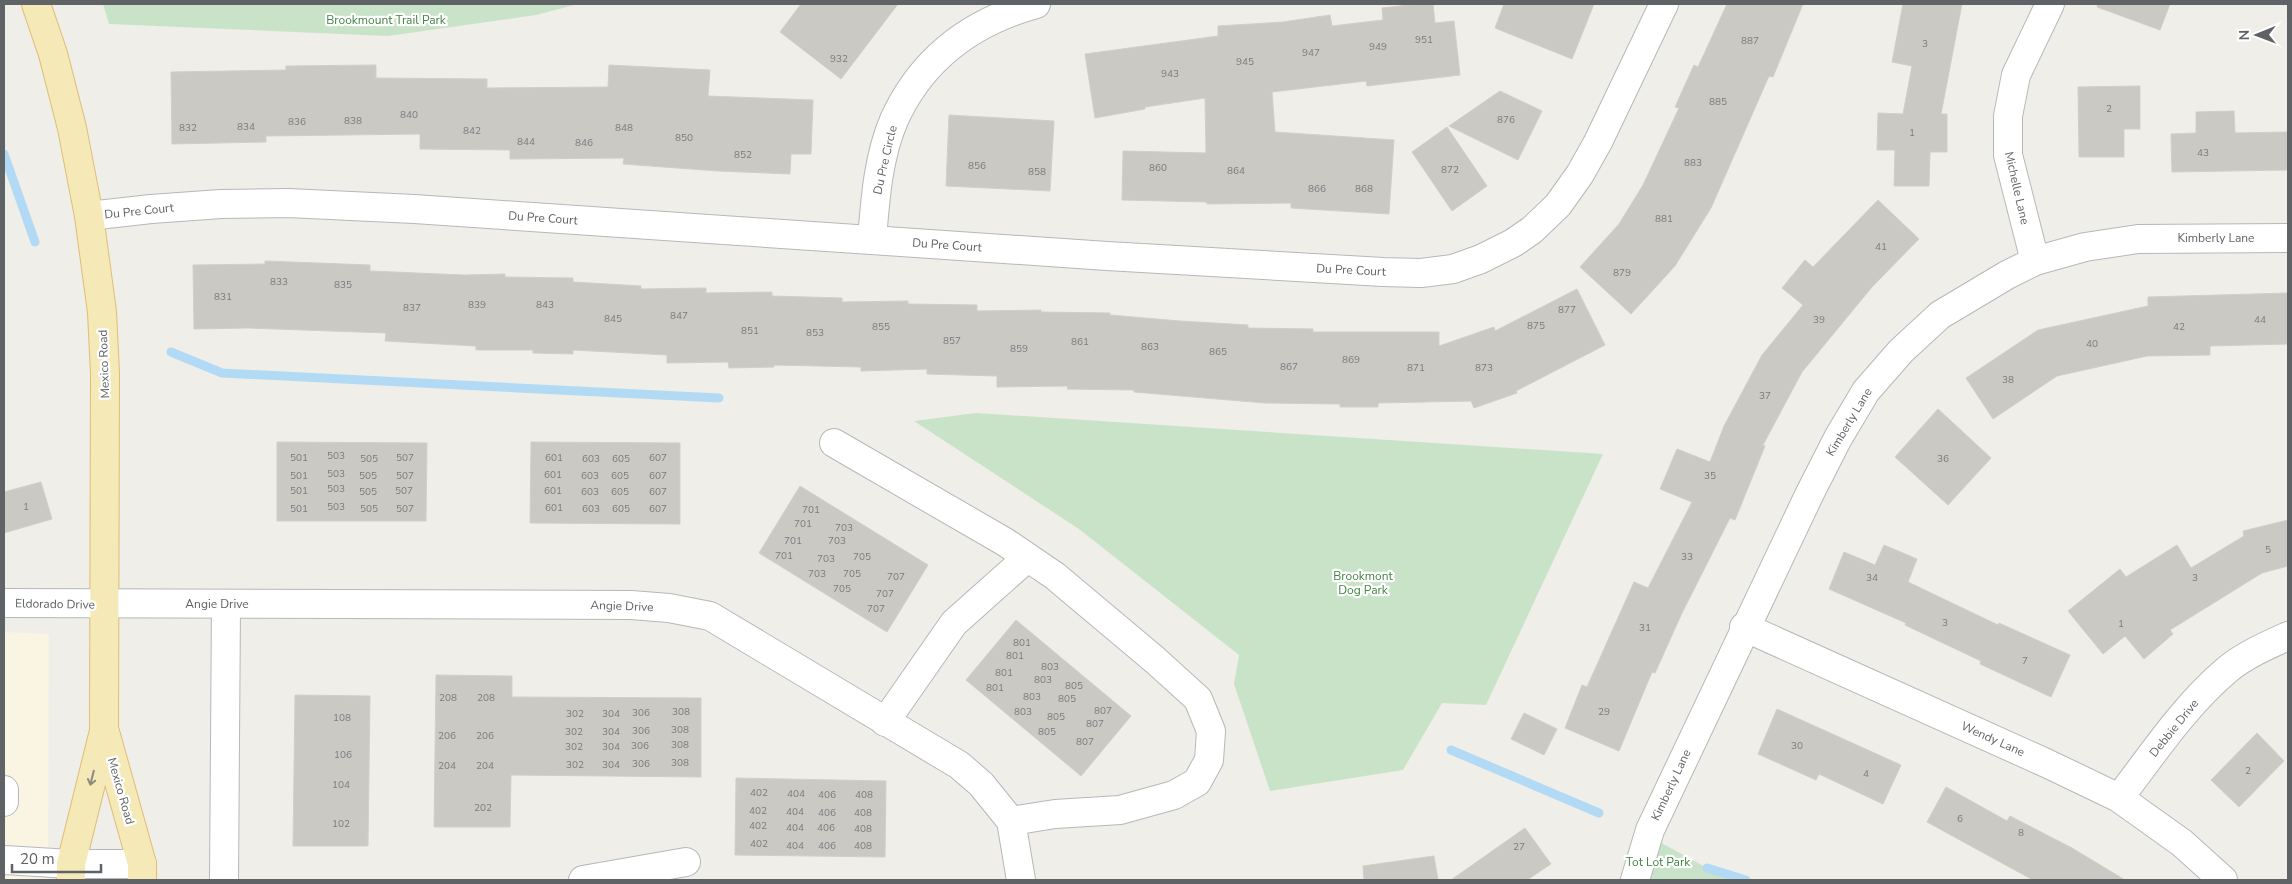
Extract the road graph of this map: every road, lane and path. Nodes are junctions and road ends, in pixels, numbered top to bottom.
1 (36, 4) edge
2 (1036, 4) edge
3 (1664, 4) edge
4 (2050, 4) edge
5 (90, 216) junction
6 (2288, 238) edge
7 (872, 240) junction
8 (2035, 261) junction
9 (834, 443) dead end
10 (1027, 558) junction
11 (4, 603) edge
12 (106, 604) junction
13 (226, 604) junction
14 (1744, 627) junction
15 (2288, 636) edge
16 (885, 722) junction
17 (104, 731) junction
18 (4, 790) edge
19 (2119, 798) junction
20 (4, 802) edge
21 (1011, 821) junction
22 (4, 860) edge
23 (686, 862) dead end
24 (71, 872) edge
25 (142, 872) edge
26 (224, 880) edge
27 (583, 880) edge
28 (1021, 880) edge
29 (1635, 880) edge
30 (2223, 880) edge

1 - 5 main road, Mexico Road
2 - 7 street, Du Pre Circle
3 - 7 street, Du Pre Court
4 - 8 street, Michelle Lane
5 - 7 street, Du Pre Court
5 - 12 main road, Mexico Road
6 - 8 street, Kimberly Lane
8 - 14 street, Kimberly Lane
9 - 10 street
10 - 16 street
10 - 21 street
11 - 12 street, Eldorado Drive
12 - 13 street, Angie Drive
12 - 17 main road, Mexico Road
13 - 16 street, Angie Drive
13 - 26 street
14 - 19 street, Wendy Lane
14 - 29 street, Kimberly Lane
15 - 19 street, Debbie Drive
16 - 21 street, Angie Drive
17 -> 24 main road, Mexico Road
17 - 25 main road, Mexico Road
18 - 20 street
19 - 30 street, Wendy Lane
21 - 28 street, Angie Drive
22 - 24 street
23 - 27 street
24 - 25 street

